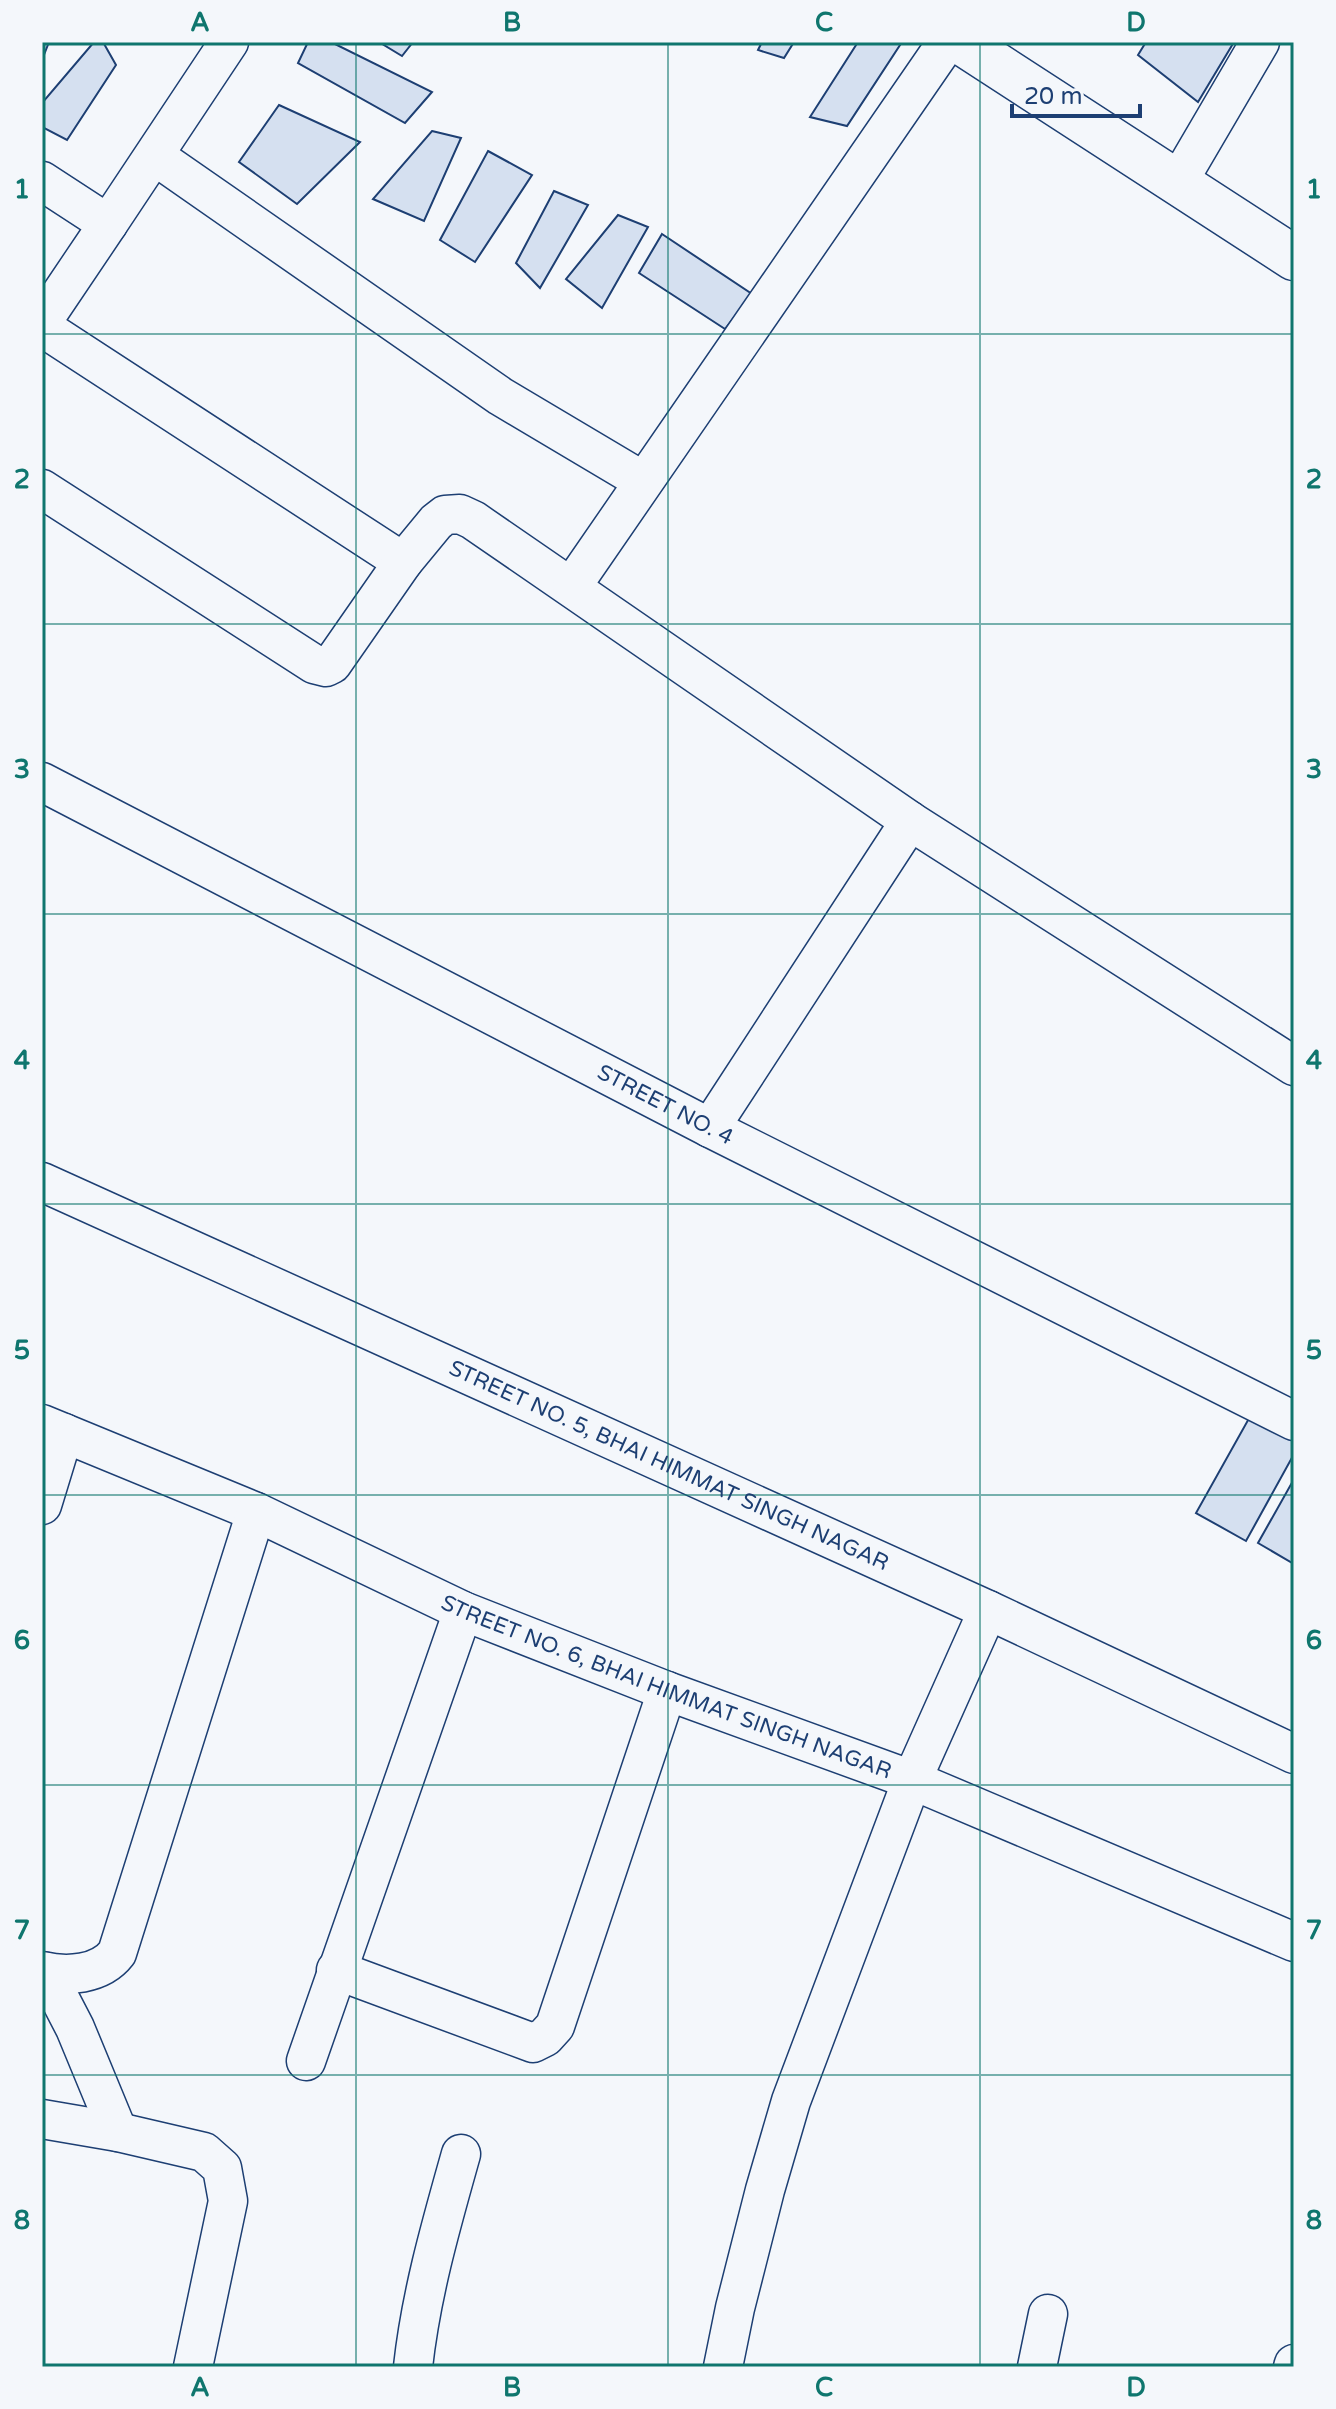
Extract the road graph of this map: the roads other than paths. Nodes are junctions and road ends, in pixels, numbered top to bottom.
1 (229, 42) edge
2 (947, 42) edge
3 (961, 42) edge
4 (1260, 42) edge
5 (155, 156) junction
6 (42, 181) edge
7 (1178, 182) junction
8 (108, 224) junction
9 (1294, 258) edge
10 (42, 324) edge
11 (643, 481) junction
12 (42, 489) edge
13 (403, 562) junction
14 (572, 586) junction
15 (42, 782) edge
16 (910, 821) junction
17 (1294, 1066) edge
18 (710, 1128) junction
19 (42, 1182) edge
20 (1294, 1421) edge
21 (53, 1429) edge
22 (42, 1505) edge
23 (256, 1512) junction
24 (988, 1610) junction
25 (463, 1611) junction
26 (667, 1691) junction
27 (1294, 1754) edge
28 (912, 1780) junction
29 (1294, 1942) edge
30 (336, 1970) junction
31 (44, 1972) edge
32 (306, 2061) dead end
33 (42, 2119) edge
34 (118, 2132) junction
35 (461, 2154) dead end
36 (1048, 2314) dead end
37 (193, 2367) edge
38 (413, 2367) edge
39 (723, 2367) edge
40 (1037, 2367) edge

1 - 5 street
2 - 11 street
3 - 7 street
4 - 7 street
5 - 8 street
5 - 11 street
6 - 8 street
7 - 9 street
8 - 10 street
10 - 13 street
11 - 14 street
12 - 13 street
13 - 14 street
14 - 16 street
15 - 18 street, STREET NO. 4
16 - 17 street
16 - 18 street
18 - 20 street, STREET NO. 4
19 - 24 street, STREET NO. 5, BHAI HIMMAT SINGH NAGAR
21 - 22 street
21 - 23 street, STREET NO. 6, BHAI HIMMAT SINGH NAGAR
23 - 25 street, STREET NO. 6, BHAI HIMMAT SINGH NAGAR
23 - 31 street
24 - 27 street, STREET NO. 5, BHAI HIMMAT SINGH NAGAR
24 - 28 street
25 - 26 street, STREET NO. 6, BHAI HIMMAT SINGH NAGAR
25 - 30 street
26 - 28 street, STREET NO. 6, BHAI HIMMAT SINGH NAGAR
26 - 30 street
28 - 29 street, STREET NO. 6, BHAI HIMMAT SINGH NAGAR
28 - 39 street
30 - 32 street
31 - 34 street
33 - 34 street
34 - 37 street
35 - 38 street
36 - 40 street

